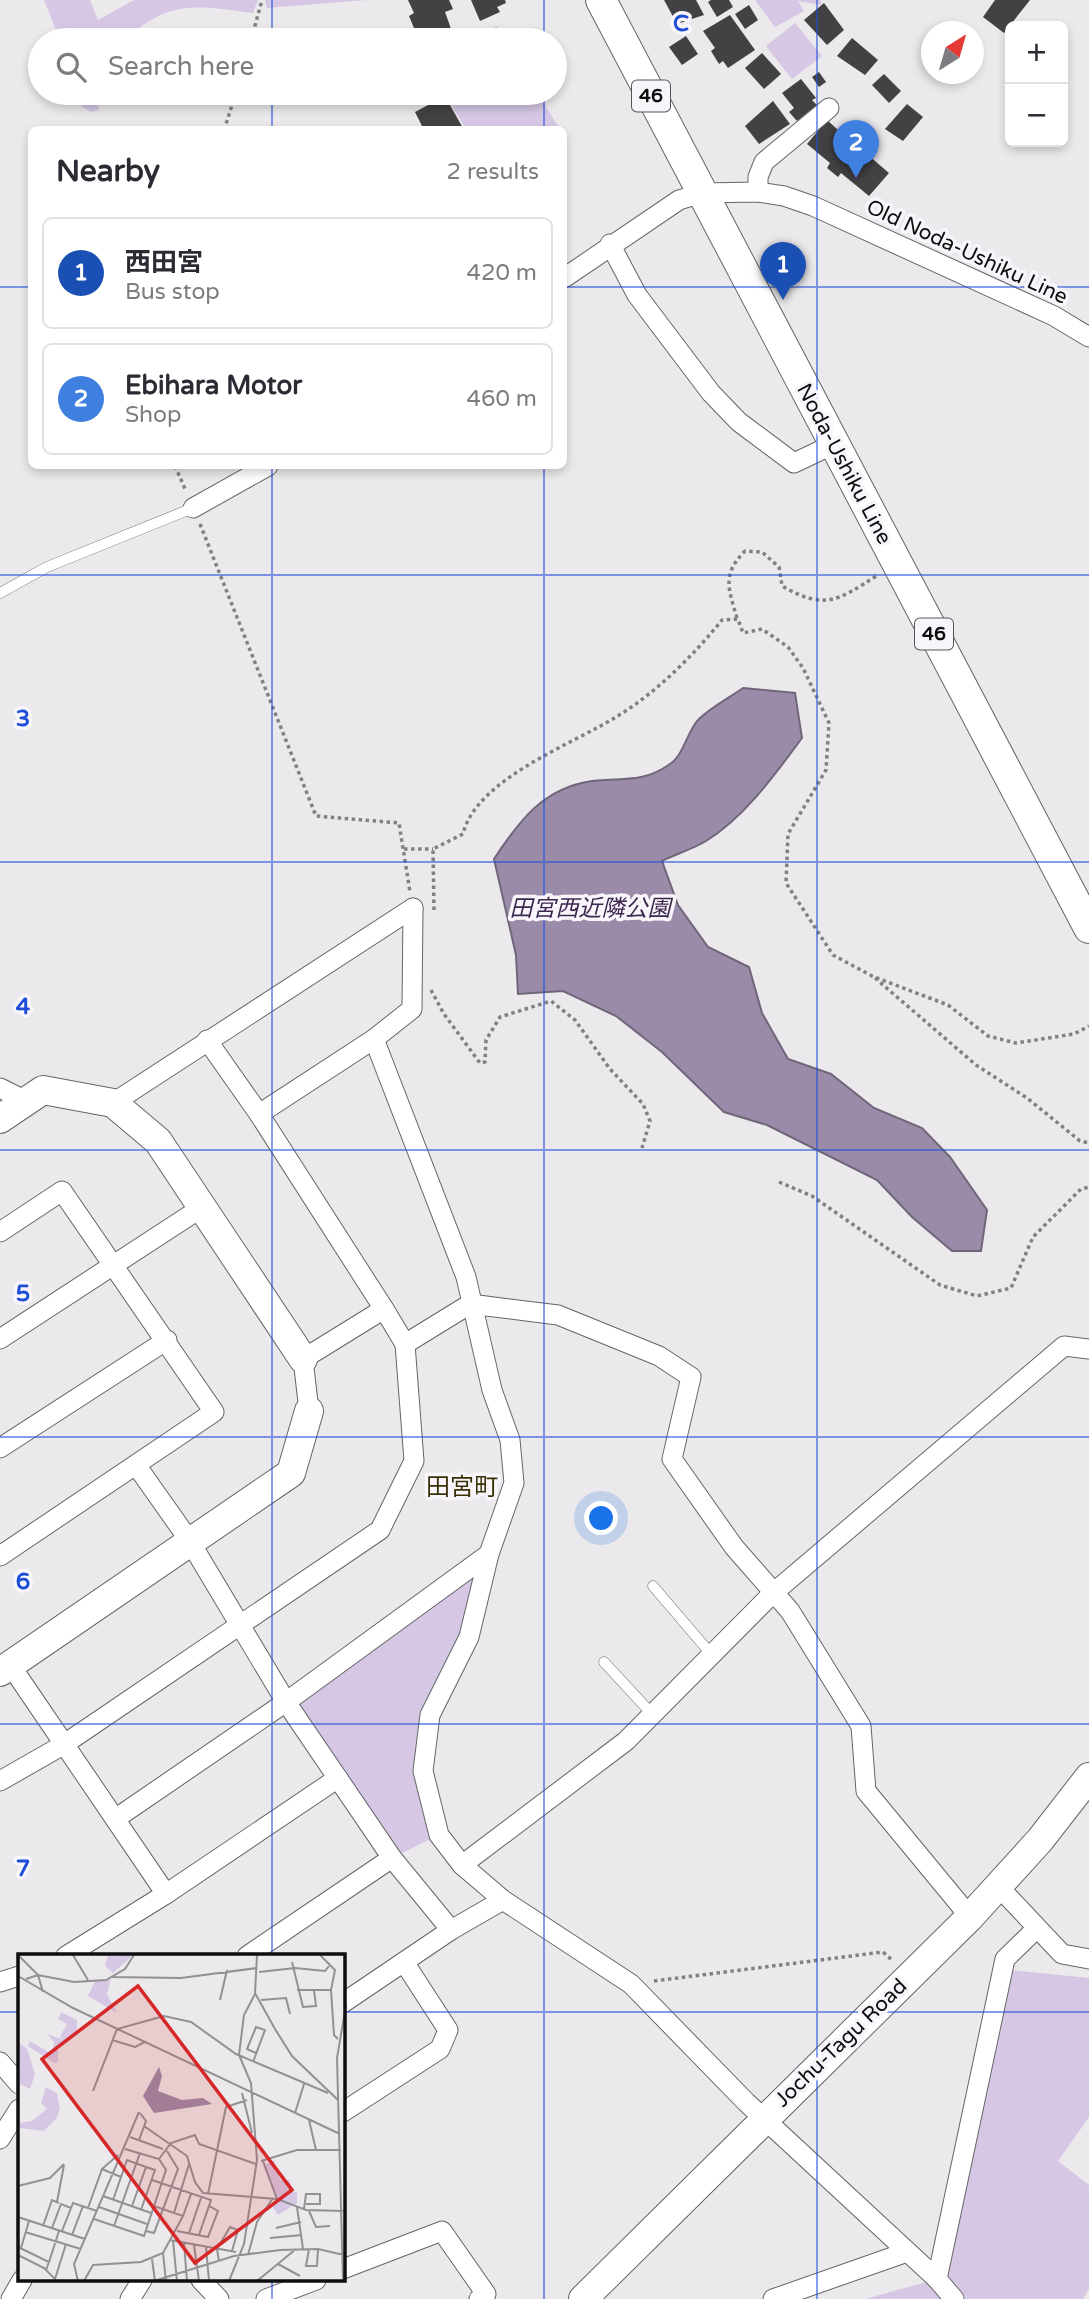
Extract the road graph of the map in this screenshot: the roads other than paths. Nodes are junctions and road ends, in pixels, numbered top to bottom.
1 (601, 0) edge
2 (829, 108) dead end
3 (758, 192) junction
4 (702, 193) junction
5 (610, 244) junction
6 (567, 276) edge
7 (1089, 337) edge
8 (834, 444) junction
9 (263, 469) edge
10 (193, 508) joint
11 (0, 593) edge
12 (1089, 928) edge
13 (374, 1039) junction
14 (207, 1040) junction
15 (0, 1088) edge
16 (26, 1101) junction
17 (113, 1102) junction
18 (259, 1114) junction
19 (0, 1119) edge
20 (201, 1208) junction
21 (0, 1232) edge
22 (115, 1264) junction
23 (470, 1304) junction
24 (384, 1309) junction
25 (0, 1339) edge
26 (167, 1340) junction
27 (405, 1343) junction
28 (1089, 1349) edge
29 (303, 1359) junction
30 (309, 1411) joint
31 (0, 1448) edge
32 (136, 1465) junction
33 (189, 1540) junction
34 (489, 1554) junction
35 (0, 1556) edge
36 (653, 1586) dead end
37 (772, 1594) junction
38 (243, 1625) junction
39 (712, 1654) junction
40 (604, 1662) dead end
41 (5, 1669) edge
42 (286, 1702) junction
43 (652, 1714) junction
44 (63, 1745) junction
45 (1089, 1777) edge
46 (338, 1778) junction
47 (0, 1781) edge
48 (115, 1819) junction
49 (392, 1858) junction
50 (462, 1866) junction
51 (998, 1886) junction
52 (166, 1894) junction
53 (503, 1900) junction
54 (970, 1917) junction
55 (1037, 1928) junction
56 (452, 1930) junction
57 (69, 1954) edge
58 (250, 1954) edge
59 (1089, 1959) edge
60 (404, 1962) junction
61 (18, 1976) edge
62 (0, 1982) edge
63 (345, 2002) edge
64 (0, 2062) edge
65 (18, 2083) edge
66 (18, 2111) edge
67 (345, 2111) edge
68 (764, 2119) junction
69 (0, 2139) edge
70 (907, 2252) junction
71 (345, 2268) edge
72 (937, 2279) junction
73 (21, 2282) edge
74 (141, 2282) edge
75 (203, 2282) edge
76 (311, 2282) edge
77 (11, 2299) edge
78 (130, 2299) edge
79 (219, 2299) edge
80 (266, 2299) edge
81 (479, 2299) edge
82 (583, 2299) edge
83 (773, 2299) edge
84 (954, 2299) edge

1 - 4 main road, Noda-Ushiku Line / 46
2 - 3 street
3 - 4 street, Old Noda-Ushiku Line
3 - 7 street, Old Noda-Ushiku Line
4 - 5 street
4 - 8 main road, Noda-Ushiku Line / 46
5 - 6 street
5 - 8 street
8 - 12 main road, Noda-Ushiku Line / 46
9 - 10 street
10 - 11 lane
13 - 14 street
13 - 18 street
13 - 23 street
14 - 17 street
14 - 18 street
15 - 16 street
16 - 17 street
16 - 19 street
17 - 20 street
18 - 24 street
20 - 22 street
20 - 29 street
21 - 22 street
22 - 25 street
22 - 26 street
23 - 27 street
23 - 34 street
23 - 37 street
24 - 27 street
24 - 29 street
26 - 31 street
26 - 32 street
27 - 38 street
28 - 37 street
29 - 30 street
30 - 33 street
32 - 33 street
32 - 35 street
33 - 38 street
33 - 41 street
34 - 42 street
34 - 50 street
36 - 39 lane
37 - 39 street
37 - 54 street
38 - 42 street
38 - 44 street
39 - 43 street
40 - 43 lane
41 - 44 street
42 - 46 street
42 - 48 street
43 - 50 street
44 - 47 street
44 - 48 street
45 - 51 street, Jochu-Tagu Road
46 - 49 street
46 - 52 street
48 - 52 street
49 - 56 street
49 - 58 street
50 - 53 street
51 - 54 street, Jochu-Tagu Road
51 - 55 street
52 - 57 street
53 - 56 street
53 - 68 street
54 - 68 street, Jochu-Tagu Road
55 - 59 street
55 - 72 street
56 - 60 street
60 - 63 street
60 - 67 street
61 - 62 street
64 - 65 street
66 - 69 street
68 - 70 street
68 - 82 street, Jochu-Tagu Road
70 - 72 street
70 - 83 street
71 - 81 street
72 - 84 street
73 - 77 street
74 - 78 street
75 - 79 street
76 - 80 street

